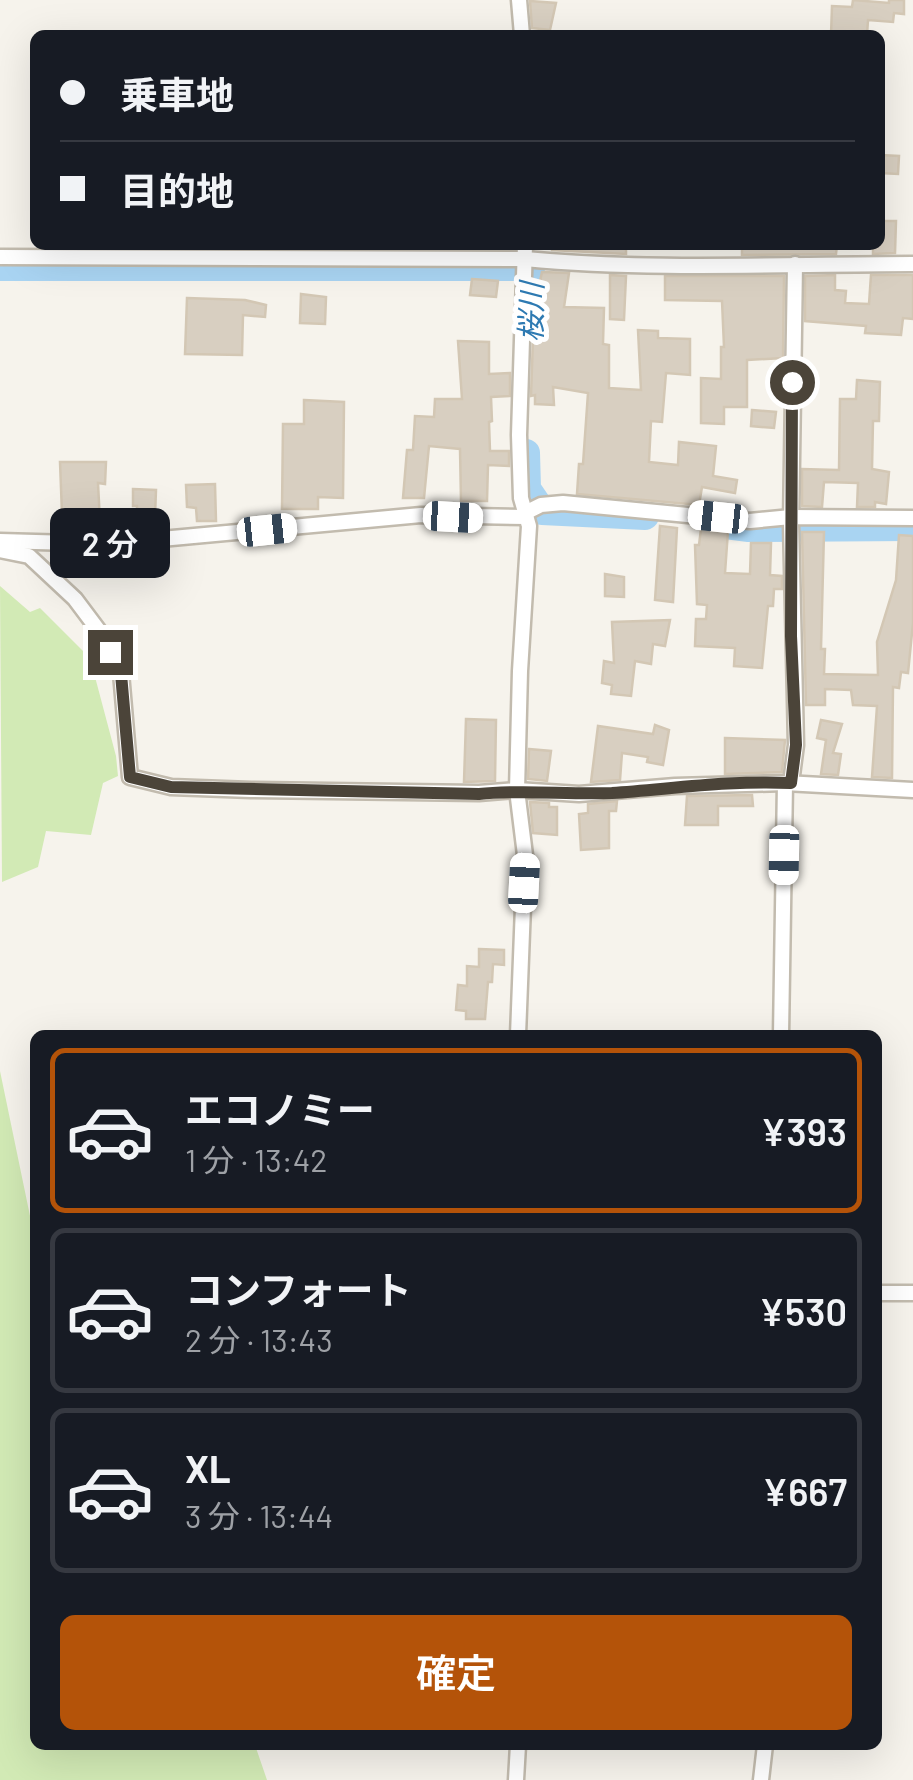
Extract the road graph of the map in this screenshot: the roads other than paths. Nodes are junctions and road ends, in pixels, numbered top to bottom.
1 (519, 0) edge
2 (522, 30) edge
3 (0, 257) edge
4 (525, 260) edge
5 (795, 264) junction
6 (913, 264) edge
7 (531, 511) junction
8 (913, 518) edge
9 (790, 524) junction
10 (0, 541) edge
11 (0, 550) edge
12 (788, 783) junction
13 (518, 790) junction
14 (913, 790) edge
15 (518, 1030) edge
16 (780, 1030) edge
17 (882, 1293) edge
18 (913, 1293) edge
19 (518, 1750) edge
20 (764, 1750) edge
21 (516, 1780) edge
22 (761, 1780) edge

1 - 2 street
3 - 4 street
4 - 5 street
4 - 7 street
5 - 6 street
5 - 9 street
7 - 9 street
7 - 10 street
7 - 13 street
8 - 9 street
9 - 12 street
11 - 13 street
12 - 13 street
12 - 14 street
12 - 16 street
13 - 15 street
17 - 18 street
19 - 21 street
20 - 22 street

